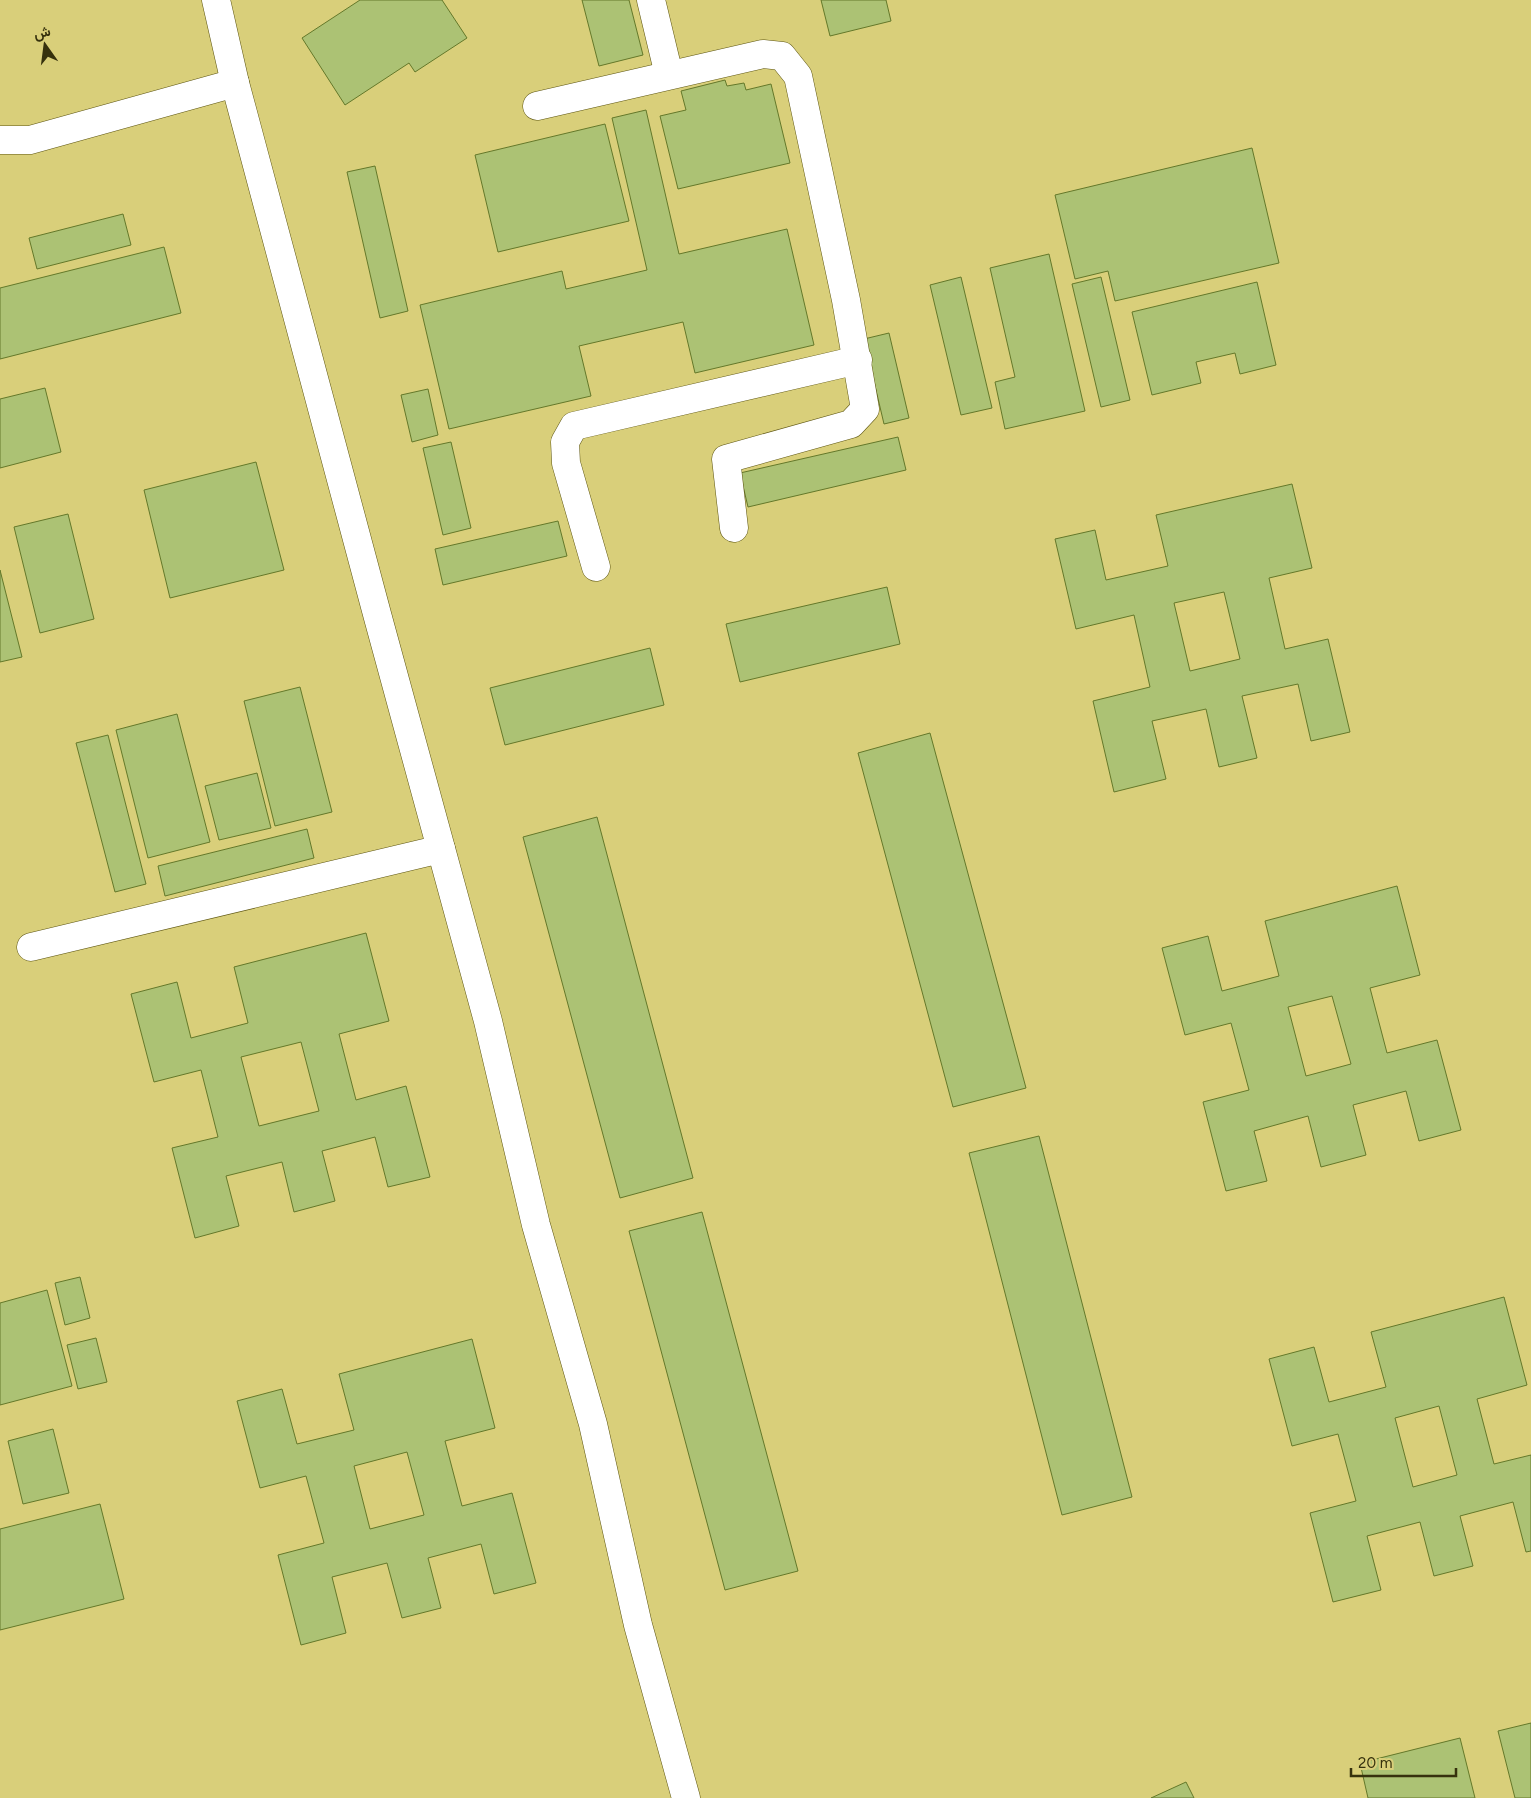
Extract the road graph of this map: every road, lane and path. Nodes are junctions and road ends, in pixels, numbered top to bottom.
1 (216, 0) edge
2 (651, 0) edge
3 (668, 74) junction
4 (236, 83) junction
5 (537, 106) dead end
6 (0, 140) edge
7 (858, 360) junction
8 (734, 528) dead end
9 (596, 567) dead end
10 (441, 849) junction
11 (31, 947) dead end
12 (686, 1798) edge

1 - 4 lane
2 - 3 lane
3 - 5 lane
3 - 7 lane
4 - 6 lane
4 - 10 lane
7 - 8 lane
7 - 9 lane
10 - 11 lane
10 - 12 lane

